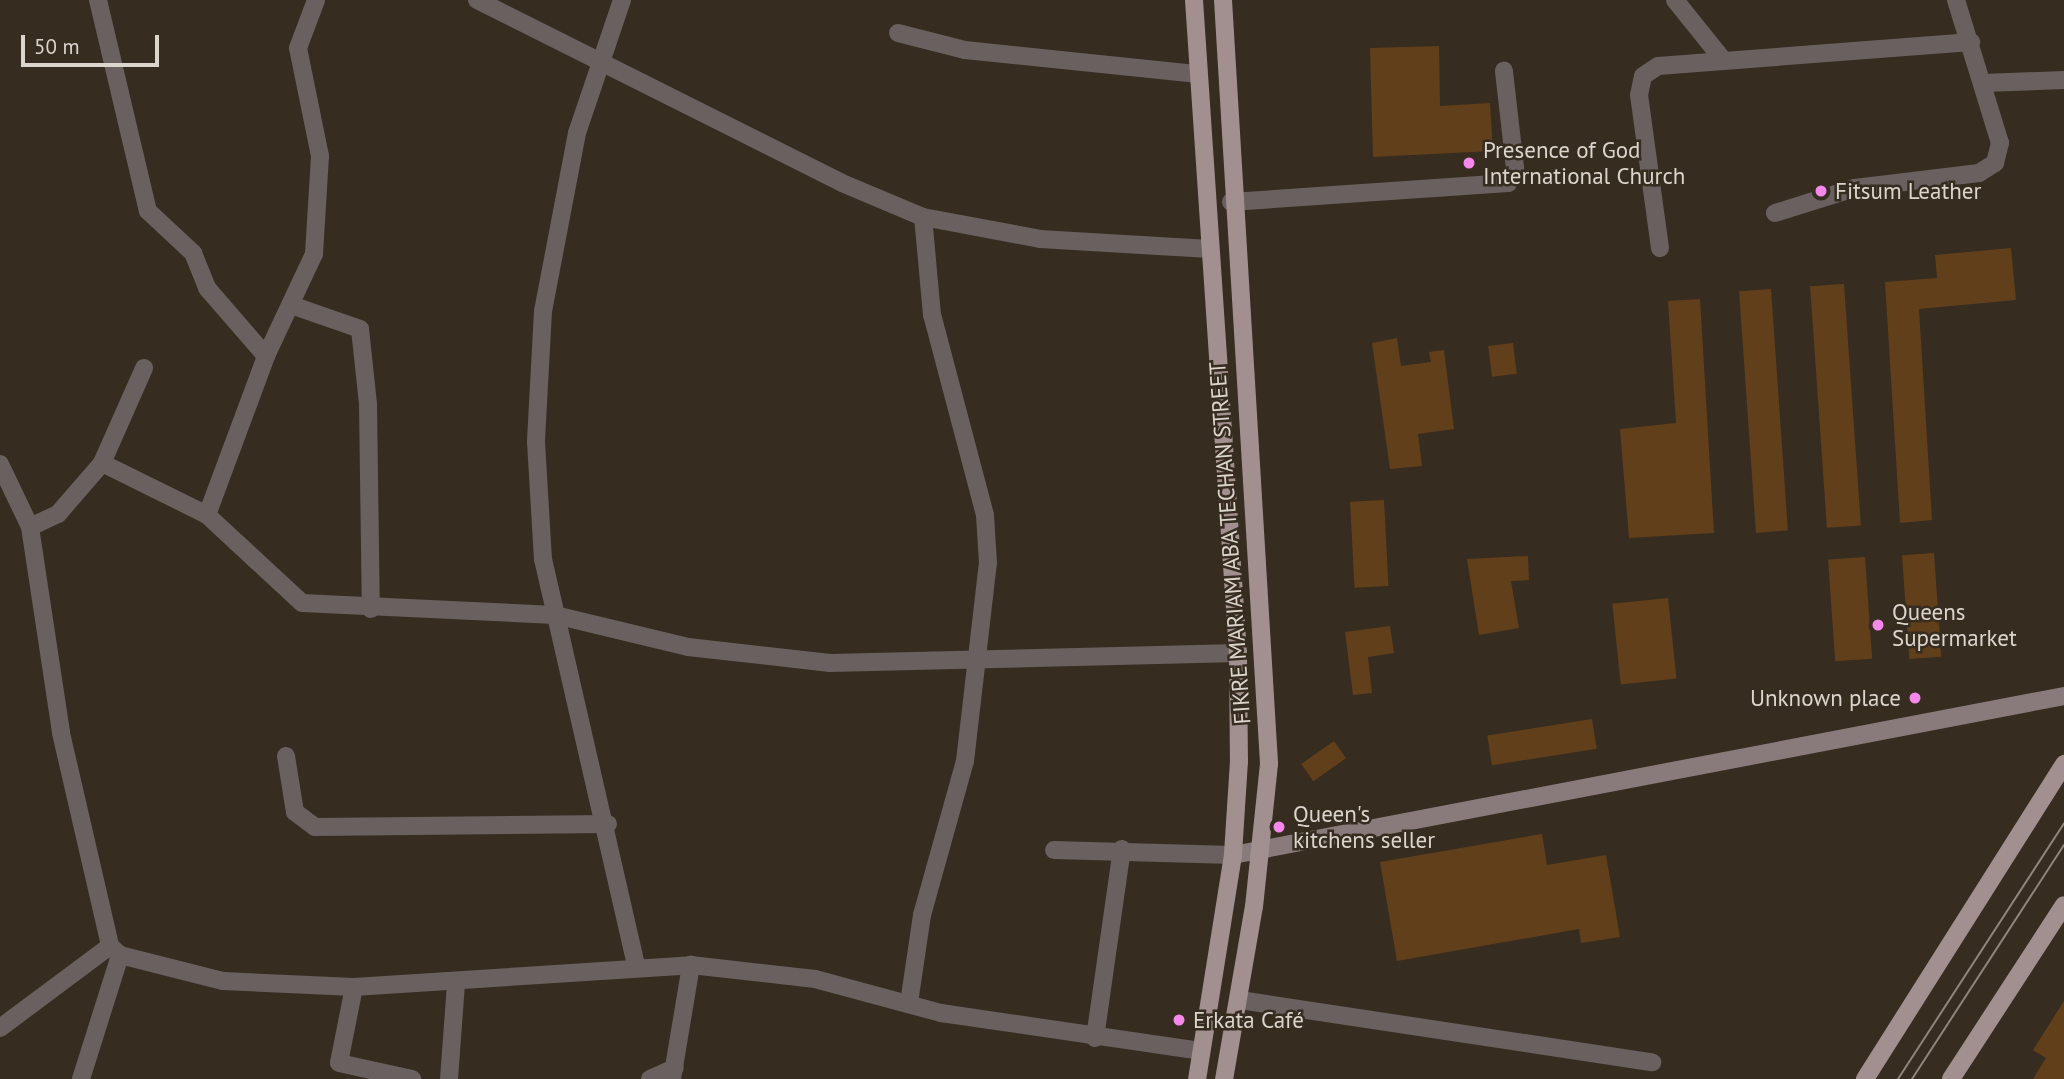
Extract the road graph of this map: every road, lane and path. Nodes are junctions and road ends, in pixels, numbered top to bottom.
1 (98, 0) edge
2 (316, 0) edge
3 (477, 0) edge
4 (622, 0) edge
5 (1194, 0) edge
6 (1223, 0) edge
7 (1675, 0) edge
8 (1956, 0) edge
9 (898, 33) dead end
10 (1972, 42) junction
11 (1724, 61) junction
12 (601, 62) junction
13 (1504, 71) dead end
14 (1196, 74) junction
15 (2064, 80) edge
16 (1983, 83) junction
17 (1231, 202) junction
18 (1775, 212) dead end
19 (923, 217) junction
20 (1660, 248) dead end
21 (1210, 250) junction
22 (294, 306) junction
23 (266, 356) junction
24 (145, 368) dead end
25 (102, 463) junction
26 (0, 464) edge
27 (207, 515) junction
28 (30, 527) junction
29 (371, 609) junction
30 (555, 615) junction
31 (1238, 653) junction
32 (980, 658) junction
33 (2064, 696) edge
34 (286, 756) dead end
35 (2064, 764) edge
36 (608, 824) junction
37 (1122, 849) junction
38 (1054, 850) dead end
39 (1262, 852) junction
40 (1233, 855) junction
41 (2064, 905) edge
42 (115, 951) junction
43 (691, 965) junction
44 (636, 966) junction
45 (456, 983) junction
46 (354, 987) junction
47 (1240, 1000) junction
48 (909, 1003) junction
49 (0, 1028) edge
50 (1095, 1038) junction
51 (1200, 1051) junction
52 (1652, 1062) dead end
53 (337, 1071) edge
54 (673, 1074) edge
55 (81, 1079) edge
56 (412, 1079) edge
57 (449, 1079) edge
58 (650, 1079) edge
59 (1197, 1079) edge
60 (1224, 1079) edge
61 (1865, 1079) edge
62 (1951, 1079) edge

1 - 23 street
2 - 22 street
3 - 12 street
4 - 12 street
5 - 14 main road, FIKRE MARIAM ABA TECHAN STREET
6 - 17 main road, FIKRE MARIAM ABA TECHAN STREET
7 - 11 street
8 - 10 street
9 - 14 street
10 - 11 street
10 - 16 street
11 - 20 street
12 - 19 street
12 - 30 street
13 - 17 street
14 - 21 main road, FIKRE MARIAM ABA TECHAN STREET
15 - 16 street
16 - 18 street
17 - 39 main road, FIKRE MARIAM ABA TECHAN STREET
19 - 21 street
19 - 32 street
21 - 31 main road, FIKRE MARIAM ABA TECHAN STREET
22 - 23 street
22 - 29 street
23 - 27 street
24 - 25 street
25 - 27 street
25 - 28 street
26 - 28 street
27 - 29 street
28 - 42 street
29 - 30 street
30 - 32 street
30 - 36 street
31 - 32 street
31 - 40 main road, FIKRE MARIAM ABA TECHAN STREET
32 - 48 street
33 - 39 street
34 - 36 street
35 - 61 main road
36 - 44 street
37 - 38 street
37 - 40 street
37 - 50 street
39 - 40 street
39 - 47 main road, FIKRE MARIAM ABA TECHAN STREET
40 - 51 main road, FIKRE MARIAM ABA TECHAN STREET
41 - 62 main road
42 - 46 street
42 - 49 street
42 - 55 street
43 - 44 street
43 - 48 street
43 - 54 street
44 - 45 street
45 - 46 street
45 - 57 street
46 - 53 street
47 - 52 street
47 - 60 main road, FIKRE MARIAM ABA TECHAN STREET
48 - 50 street
50 - 51 street
51 - 59 main road, FIKRE MARIAM ABA TECHAN STREET
53 - 56 street
54 - 58 street

